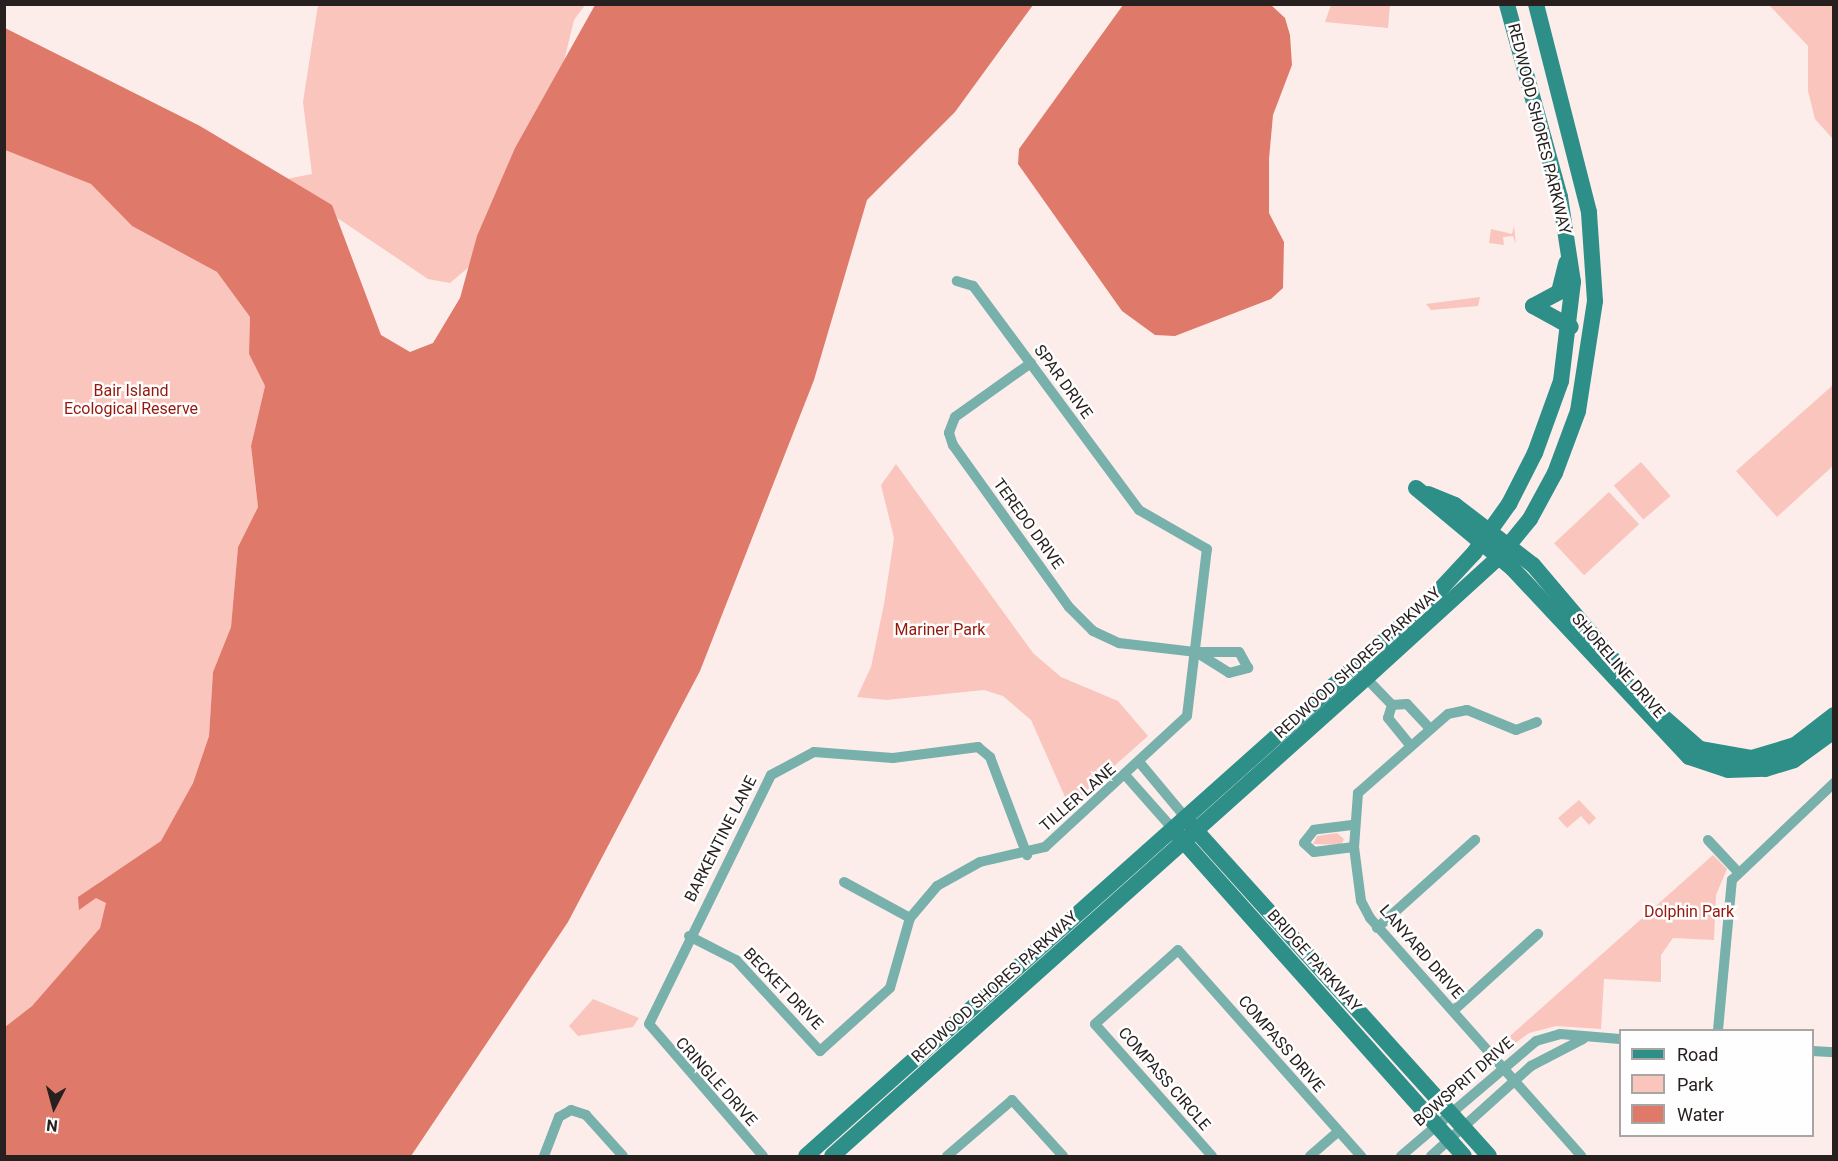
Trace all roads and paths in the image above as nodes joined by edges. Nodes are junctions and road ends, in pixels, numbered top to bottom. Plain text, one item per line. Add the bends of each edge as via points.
1 (1507, 4) edge
2 (1536, 4) edge
3 (1569, 250) junction
4 (957, 281) dead end
5 (1571, 327) junction
6 (1031, 363) junction
7 (1420, 490) dead end
8 (1139, 510) joint
9 (1487, 536) junction
10 (1504, 551) junction
11 (1196, 652) junction
12 (1366, 678) junction
13 (1392, 705) junction
14 (1833, 715) edge
15 (1537, 722) dead end
16 (1430, 729) junction
17 (1833, 730) edge
18 (1410, 745) junction
19 (1140, 763) junction
20 (1126, 776) junction
21 (1833, 783) edge
22 (1178, 823) junction
23 (1352, 825) junction
24 (1190, 837) junction
25 (1475, 840) dead end
26 (1708, 840) dead end
27 (1354, 847) junction
28 (1027, 855) junction
29 (1737, 871) junction
30 (844, 882) dead end
31 (910, 918) junction
32 (1377, 928) junction
33 (1538, 934) dead end
34 (689, 936) junction
35 (1178, 950) joint
36 (1453, 1011) junction
37 (649, 1027) joint
38 (1718, 1029) edge
39 (1586, 1038) junction
40 (1619, 1039) edge
41 (820, 1051) joint
42 (1814, 1051) edge
43 (1833, 1052) edge
44 (1502, 1067) junction
45 (1514, 1081) junction
46 (1450, 1113) junction
47 (1437, 1124) junction
48 (1463, 1127) junction
49 (1338, 1132) junction
50 (1449, 1139) junction
51 (544, 1156) edge
52 (623, 1156) edge
53 (763, 1156) edge
54 (806, 1156) edge
55 (832, 1156) edge
56 (947, 1156) edge
57 (1063, 1156) edge
58 (1212, 1156) edge
59 (1310, 1156) edge
60 (1361, 1156) edge
61 (1401, 1156) edge
62 (1431, 1156) edge
63 (1464, 1156) edge
64 (1489, 1156) edge
65 (1581, 1156) edge

1 - 3 main road, REDWOOD SHORES PARKWAY
2 - 10 main road, REDWOOD SHORES PARKWAY via 1589,212 1594,309 1586,374 1565,451 1542,500
3 - 5 main road, REDWOOD SHORES PARKWAY
3 - 5 main road via 1559,291 1533,306
4 - 6 street, SPAR DRIVE via 973,286
5 - 9 main road, REDWOOD SHORES PARKWAY via 1543,434 1517,491
6 - 8 street, SPAR DRIVE
6 - 11 street, TEREDO DRIVE via 955,417 949,433 952,445 1085,625 1119,643
7 - 9 main road, SHORELINE DRIVE
8 - 11 street, TILLER LANE via 1207,549
9 - 10 main road, SHORELINE DRIVE
9 - 22 main road, REDWOOD SHORES PARKWAY via 1404,623
10 - 12 main road, REDWOOD SHORES PARKWAY
10 - 14 main road, SHORELINE DRIVE via 1661,716 1700,748 1738,758 1776,754
10 - 17 main road, SHORELINE DRIVE via 1671,743 1696,760 1728,770 1765,769 1794,760
11 - 19 street, TILLER LANE via 1184,721
12 - 13 street
12 - 24 main road, REDWOOD SHORES PARKWAY
13 - 16 street via 1407,704
13 - 18 street via 1388,718
15 - 16 street, LANYARD DRIVE via 1516,730 1457,710
16 - 18 street, LANYARD DRIVE
18 - 23 street, LANYARD DRIVE via 1358,793
19 - 20 street, TILLER LANE
19 - 22 street, BRIDGE PARKWAY
20 - 22 street, BRIDGE PARKWAY
20 - 28 street, TILLER LANE via 1052,842
21 - 29 street
22 - 24 main road, BRIDGE PARKWAY
22 - 54 main road, REDWOOD SHORES PARKWAY
23 - 27 street, LANYARD DRIVE
23 - 27 street via 1314,830 1304,844 1314,852
24 - 46 main road, BRIDGE PARKWAY
24 - 47 main road, BRIDGE PARKWAY
24 - 55 main road, REDWOOD SHORES PARKWAY
25 - 32 street
26 - 29 street
27 - 32 street, LANYARD DRIVE via 1362,904
28 - 31 street, TILLER LANE via 989,860 951,875
28 - 34 street, BARKENTINE LANE via 990,757 980,747 964,745 899,758 806,754 782,765 763,786
29 - 38 street via 1727,898
30 - 31 street
31 - 41 street, TILLER LANE via 890,988
32 - 36 street, LANYARD DRIVE
33 - 36 street
34 - 37 street, BARKENTINE LANE
34 - 41 street, BECKET DRIVE via 736,960
35 - 49 street, COMPASS DRIVE
35 - 58 street, COMPASS CIRCLE via 1095,1024
36 - 44 street, LANYARD DRIVE
37 - 53 street, CRINGLE DRIVE
39 - 40 street, BOWSPRIT DRIVE
39 - 44 street, BOWSPRIT DRIVE via 1542,1039
39 - 45 street, BOWSPRIT DRIVE via 1546,1054
42 - 43 street
44 - 45 street, LANYARD DRIVE
44 - 46 street, BOWSPRIT DRIVE
45 - 48 street, BOWSPRIT DRIVE
45 - 65 street, LANYARD DRIVE
46 - 47 street, BOWSPRIT DRIVE
46 - 48 main road, BRIDGE PARKWAY
47 - 50 main road, BRIDGE PARKWAY
47 - 61 street, BOWSPRIT DRIVE
48 - 50 street, BOWSPRIT DRIVE
48 - 64 main road, BRIDGE PARKWAY
49 - 59 street
49 - 60 street, COMPASS DRIVE
50 - 62 street, BOWSPRIT DRIVE
50 - 63 main road, BRIDGE PARKWAY
51 - 52 street via 560,1117 571,1110 585,1115
56 - 57 street via 1012,1100

